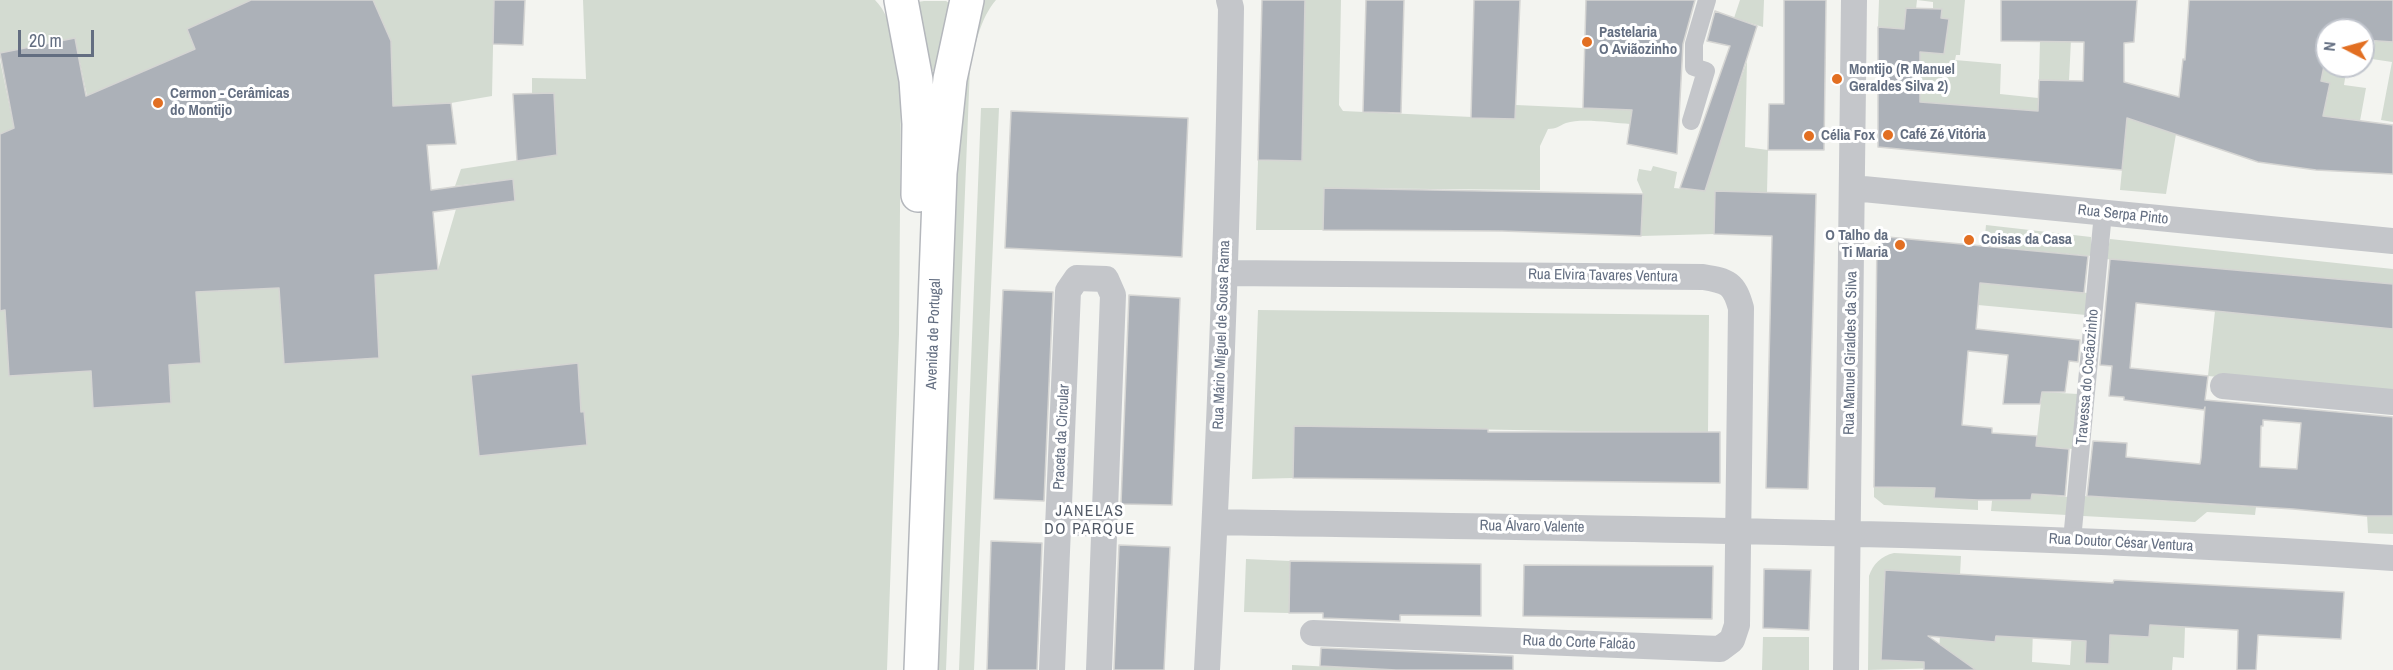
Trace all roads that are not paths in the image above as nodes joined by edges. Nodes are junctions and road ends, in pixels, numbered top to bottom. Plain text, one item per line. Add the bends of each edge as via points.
1 (902, 0) edge
2 (967, 0) edge
3 (1229, 0) edge
4 (1707, 0) edge
5 (1854, 0) edge
6 (1691, 120) dead end
7 (1853, 188) junction
8 (2103, 213) junction
9 (2393, 241) edge
10 (1225, 273) junction
11 (2223, 386) dead end
12 (2393, 402) edge
13 (1058, 522) junction
14 (1215, 522) junction
15 (1105, 524) junction
16 (1739, 530) junction
17 (1848, 533) junction
18 (2072, 540) junction
19 (2393, 558) edge
20 (1313, 633) dead end
21 (900, 670) edge
22 (921, 670) edge
23 (1052, 670) edge
24 (1099, 670) edge
25 (1207, 670) edge
26 (1846, 670) edge

1 - 21 main road, Avenida de Portugal via 913,59 919,156
2 - 22 main road, Avenida de Portugal via 950,79 941,163
3 - 10 street, Rua Mário Miguel de Sousa Rama via 1232,8
4 - 6 street via 1694,44 1694,67 1706,71
5 - 7 street, Rua Manuel Giraldes da Silva
7 - 8 street, Rua Serpa Pinto
7 - 17 street, Rua Manuel Giraldes da Silva
8 - 9 street, Rua Serpa Pinto
8 - 18 street, Travessa do Cocãozinho
10 - 14 street, Rua Mário Miguel de Sousa Rama
10 - 16 street, Rua Elvira Tavares Ventura via 1703,277 1732,285 1741,308
11 - 12 street
13 - 15 street
13 - 15 street, Praceta da Circular via 1068,291 1077,278 1106,279 1113,296
13 - 23 street, Praceta da Circular
14 - 16 street, Rua Álvaro Valente
14 - 25 street, Rua Mário Miguel de Sousa Rama
15 - 24 street
16 - 17 street, Rua Álvaro Valente
16 - 20 street, Rua do Corte Falcão via 1737,625 1732,640 1720,649
17 - 18 street, Rua Doutor César Ventura
17 - 26 street, Rua Manuel Giraldes da Silva
18 - 19 street, Rua Doutor César Ventura

